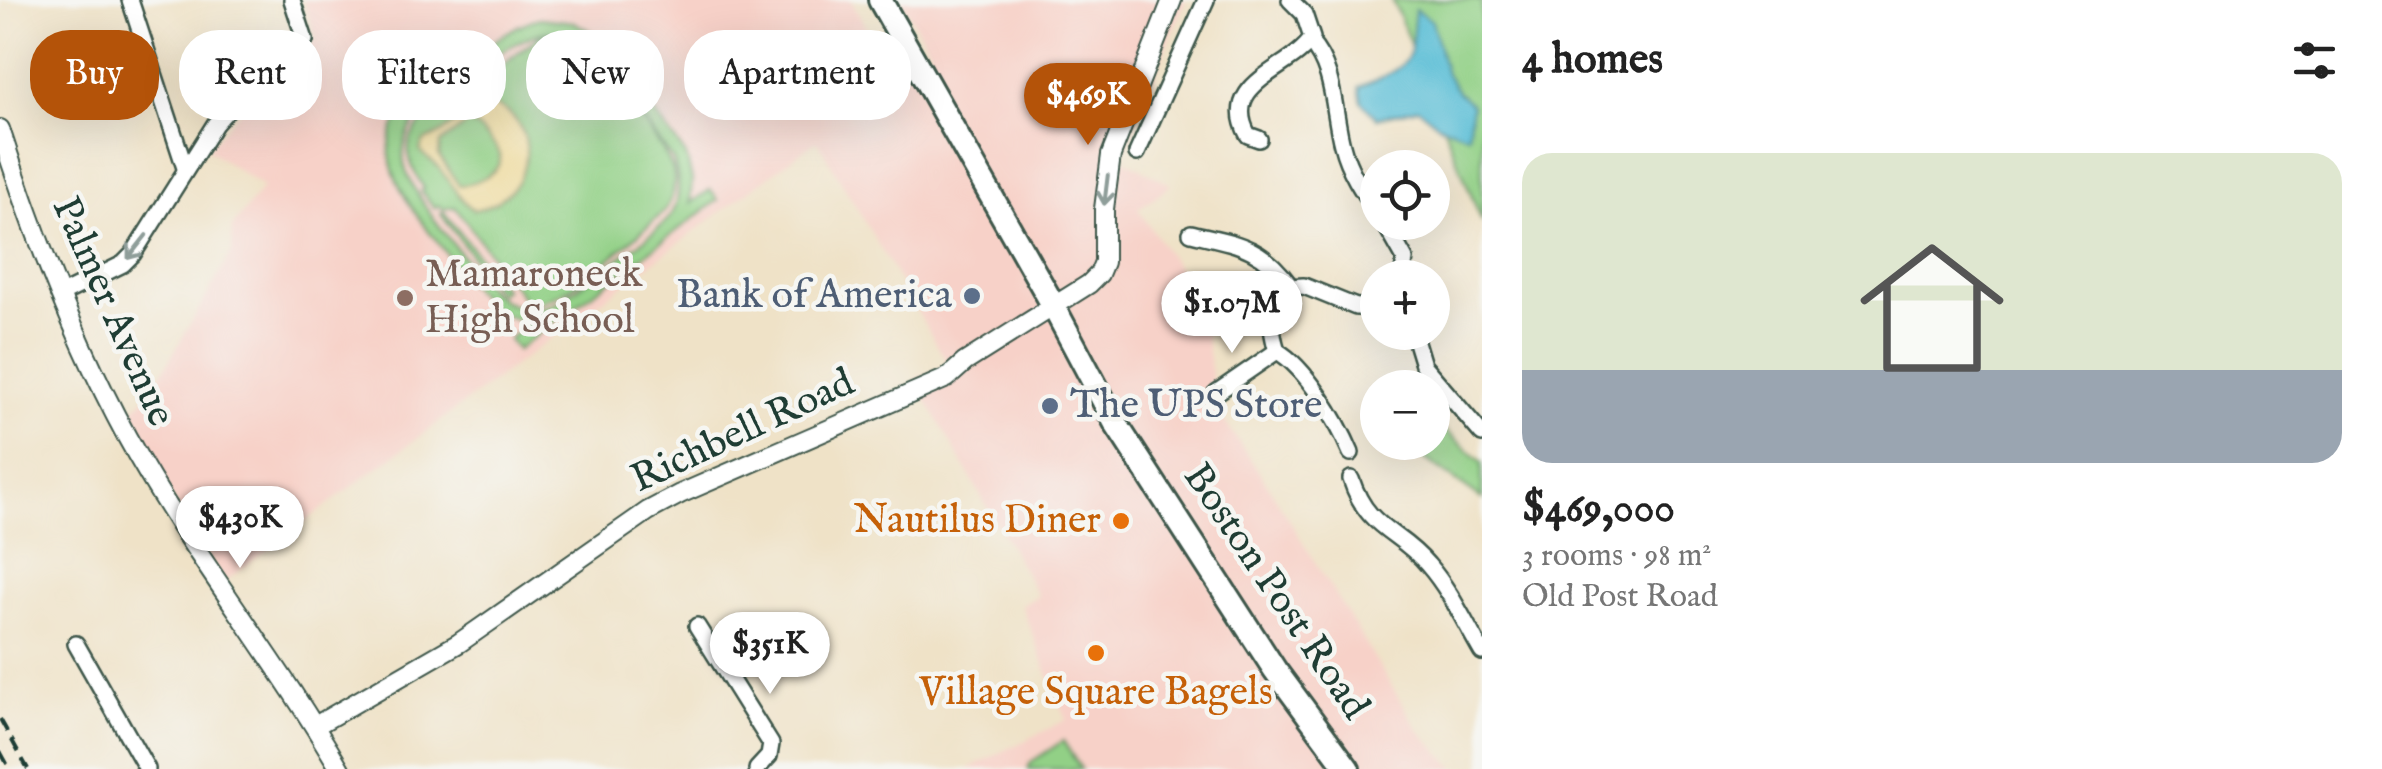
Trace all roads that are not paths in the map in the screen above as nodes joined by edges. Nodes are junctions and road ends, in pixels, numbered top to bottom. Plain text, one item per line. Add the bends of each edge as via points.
1 (130, 0) edge
2 (292, 0) edge
3 (880, 0) edge
4 (1172, 0) edge
5 (1206, 0) edge
6 (1290, 0) edge
7 (1310, 42) junction
8 (0, 129) edge
9 (1259, 139) dead end
10 (1137, 153) dead end
11 (185, 168) junction
12 (1360, 187) edge
13 (1191, 234) dead end
14 (1290, 288) junction
15 (60, 295) junction
16 (1360, 306) edge
17 (1054, 309) junction
18 (1418, 350) edge
19 (1277, 351) junction
20 (1216, 393) dead end
21 (1482, 434) edge
22 (1351, 453) dead end
23 (1351, 479) dead end
24 (698, 626) dead end
25 (76, 644) dead end
26 (1482, 652) edge
27 (315, 726) junction
28 (147, 769) edge
29 (340, 769) edge
30 (757, 769) edge
31 (1348, 769) edge

1 - 11 street
2 - 11 street via 304,40 245,90
3 - 17 main road, Boston Post Road
4 -> 17 street, Richbell Road via 1110,155 1104,262 1089,284
5 - 10 street
6 - 7 street via 1304,14
7 - 9 street via 1246,95 1244,128
7 - 12 street via 1326,68 1343,149
8 - 15 street, Palmer Avenue
11 -> 15 street via 123,264
13 - 14 street via 1259,253
14 - 16 street via 1304,286
14 - 19 street via 1272,310
15 - 27 street, Palmer Avenue via 138,455
17 - 27 street, Richbell Road via 947,378 648,511 459,643
17 - 31 main road, Boston Post Road via 1116,424 1275,670
18 - 21 street via 1423,365
19 - 20 street
19 - 22 street via 1328,410
23 - 26 street via 1368,514 1428,564
24 - 30 street via 772,744
25 - 28 street
27 - 29 street, Palmer Avenue

